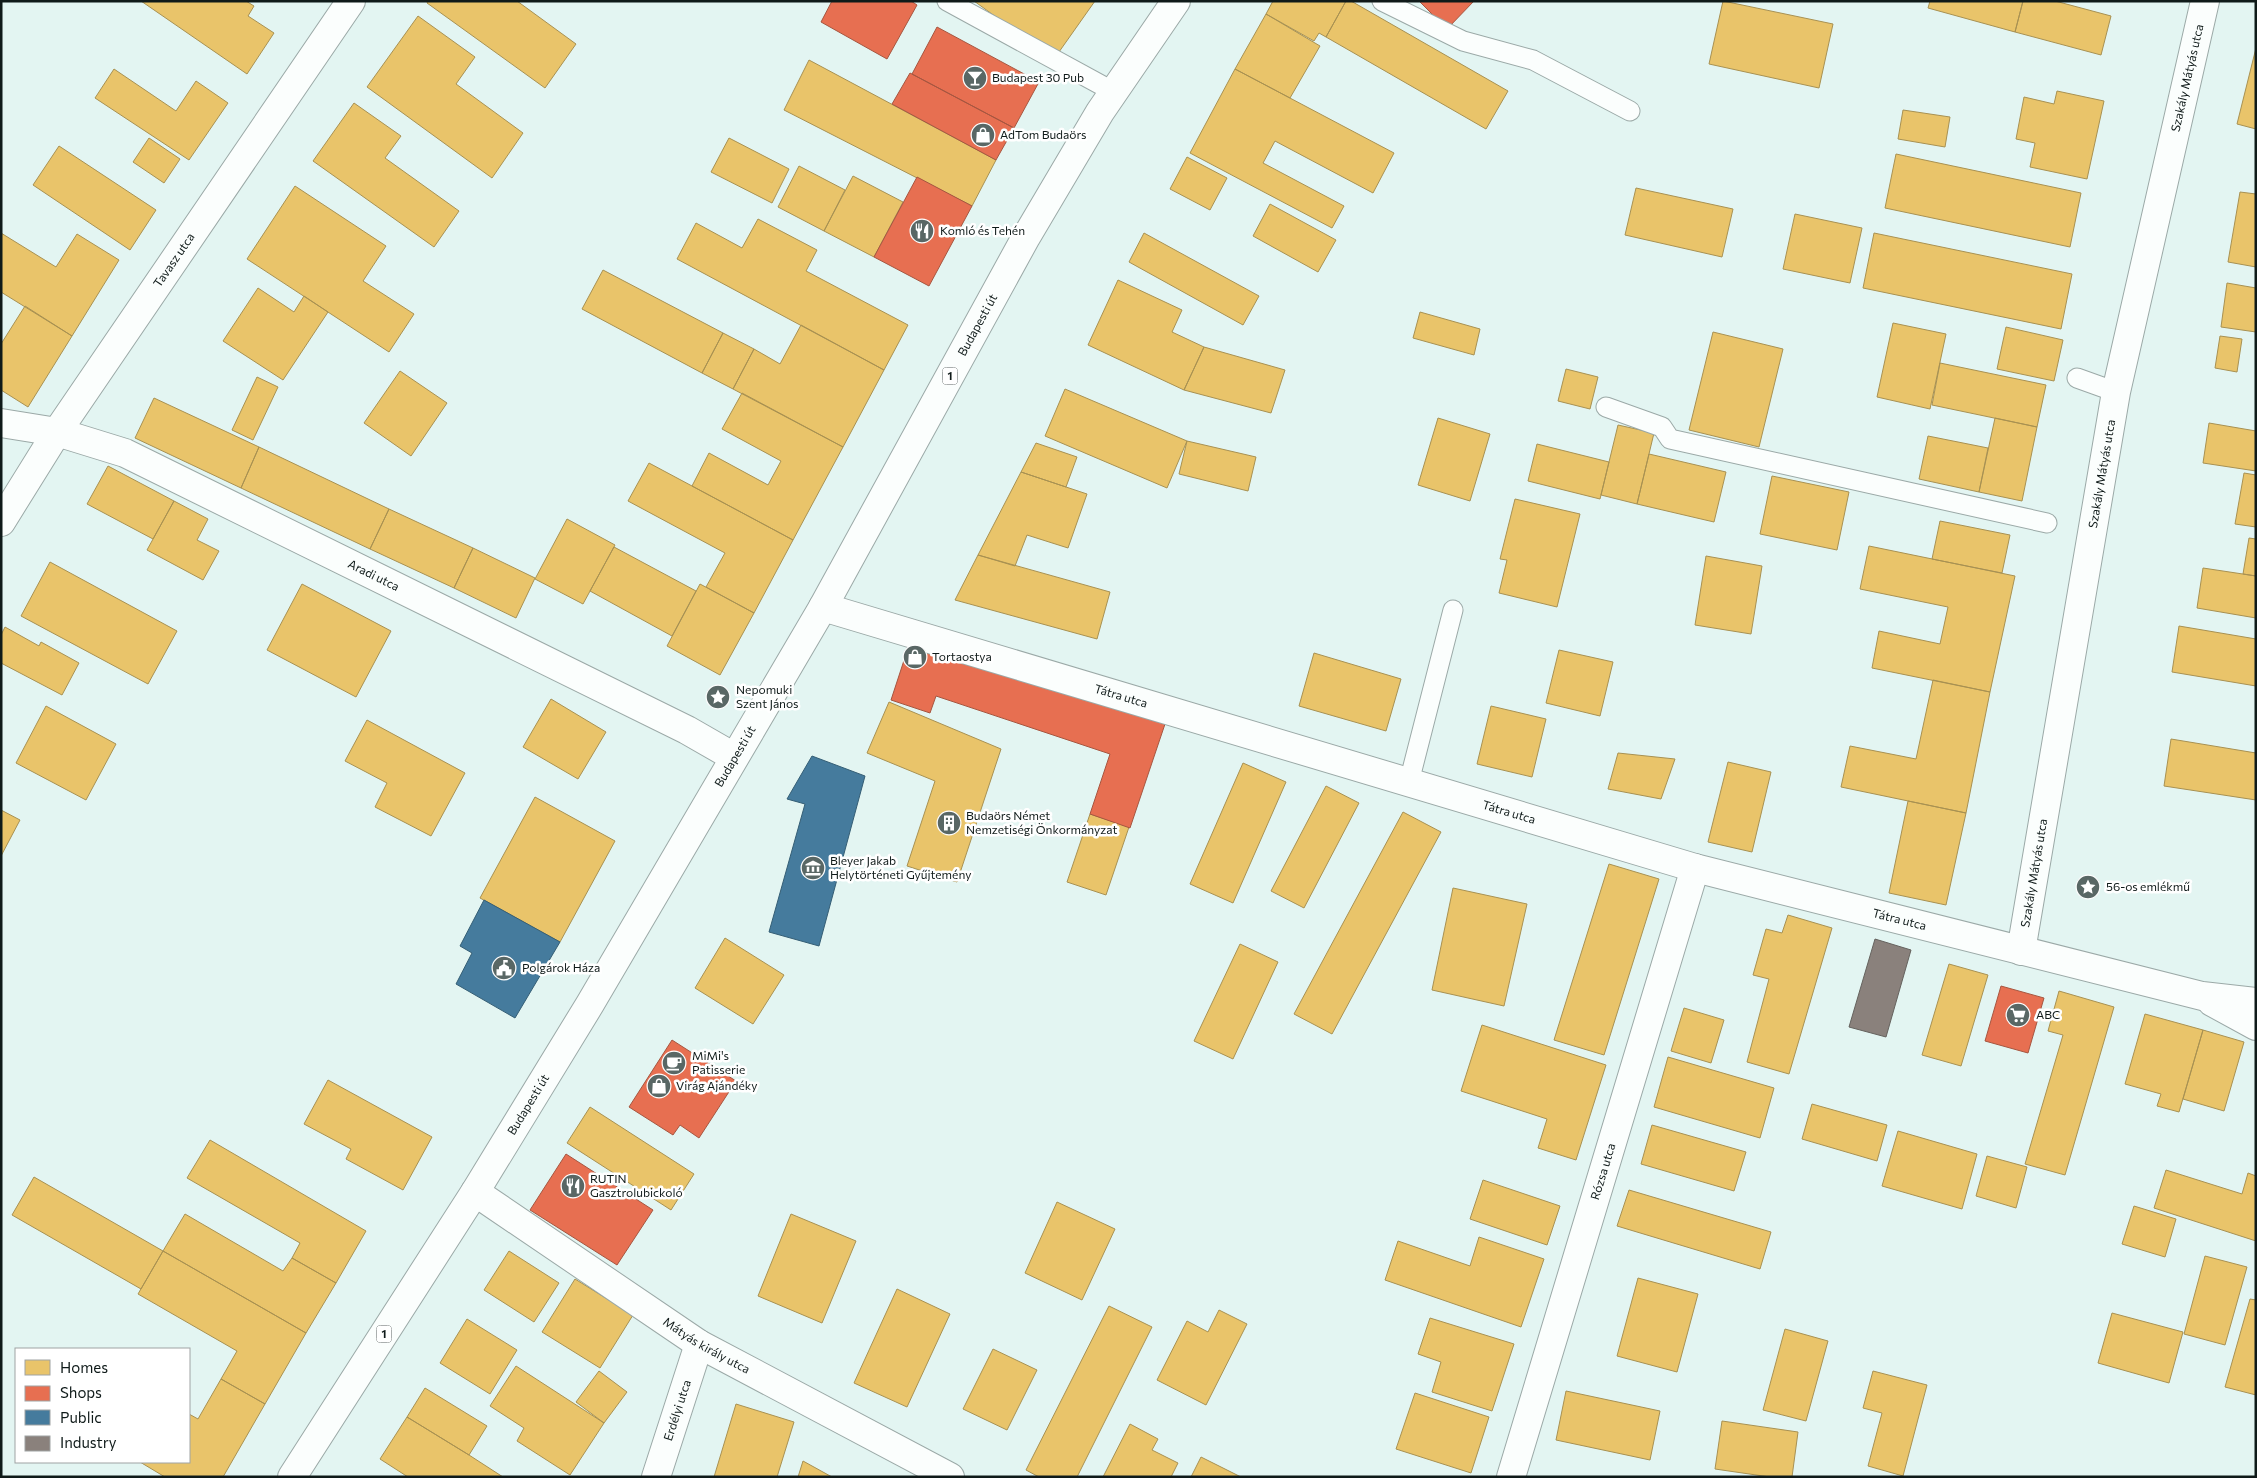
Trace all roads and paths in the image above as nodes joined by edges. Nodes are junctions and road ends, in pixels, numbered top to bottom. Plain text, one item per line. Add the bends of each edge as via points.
1 (351, 1) edge
2 (947, 1) edge
3 (1176, 1) edge
4 (1382, 1) edge
5 (2204, 1) edge
6 (1114, 92) junction
7 (1630, 111) dead end
8 (2077, 378) dead end
9 (2116, 392) junction
10 (1606, 406) dead end
11 (1, 423) edge
12 (57, 432) junction
13 (1, 522) edge
14 (2047, 523) dead end
15 (823, 607) junction
16 (1453, 610) dead end
17 (734, 757) junction
18 (1409, 782) junction
19 (1695, 868) junction
20 (2021, 951) junction
21 (2202, 996) junction
22 (2256, 1002) edge
23 (2256, 1026) edge
24 (475, 1192) junction
25 (699, 1344) junction
26 (292, 1477) edge
27 (656, 1477) edge
28 (950, 1477) edge
29 (1511, 1477) edge

1 - 12 street, Tavasz utca
2 - 6 lane
3 - 6 street, Budapesti út / 1
4 - 7 lane via 1463,41 1533,60
5 - 9 street, Szakály Mátyás utca
6 - 15 street, Budapesti út / 1 via 1026,237
8 - 9 lane
9 - 20 street, Szakály Mátyás utca
10 - 14 lane via 1662,427 1670,439
11 - 12 street, Aradi utca
12 - 13 street, Tavasz utca
12 - 17 street, Aradi utca via 125,453 687,730
15 - 17 street, Budapesti út / 1
15 - 18 street, Tátra utca
16 - 18 lane
17 - 24 street, Budapesti út / 1 via 590,1004
18 - 19 street, Tátra utca
19 - 20 street, Tátra utca
19 - 29 street, Rózsa utca
20 - 21 street, Tátra utca
21 - 22 street, Tátra utca
21 - 23 street, Tátra utca
24 - 25 street, Mátyás király utca
24 - 26 street, Budapesti út / 1
25 - 27 street, Erdélyi utca
25 - 28 street, Mátyás király utca

